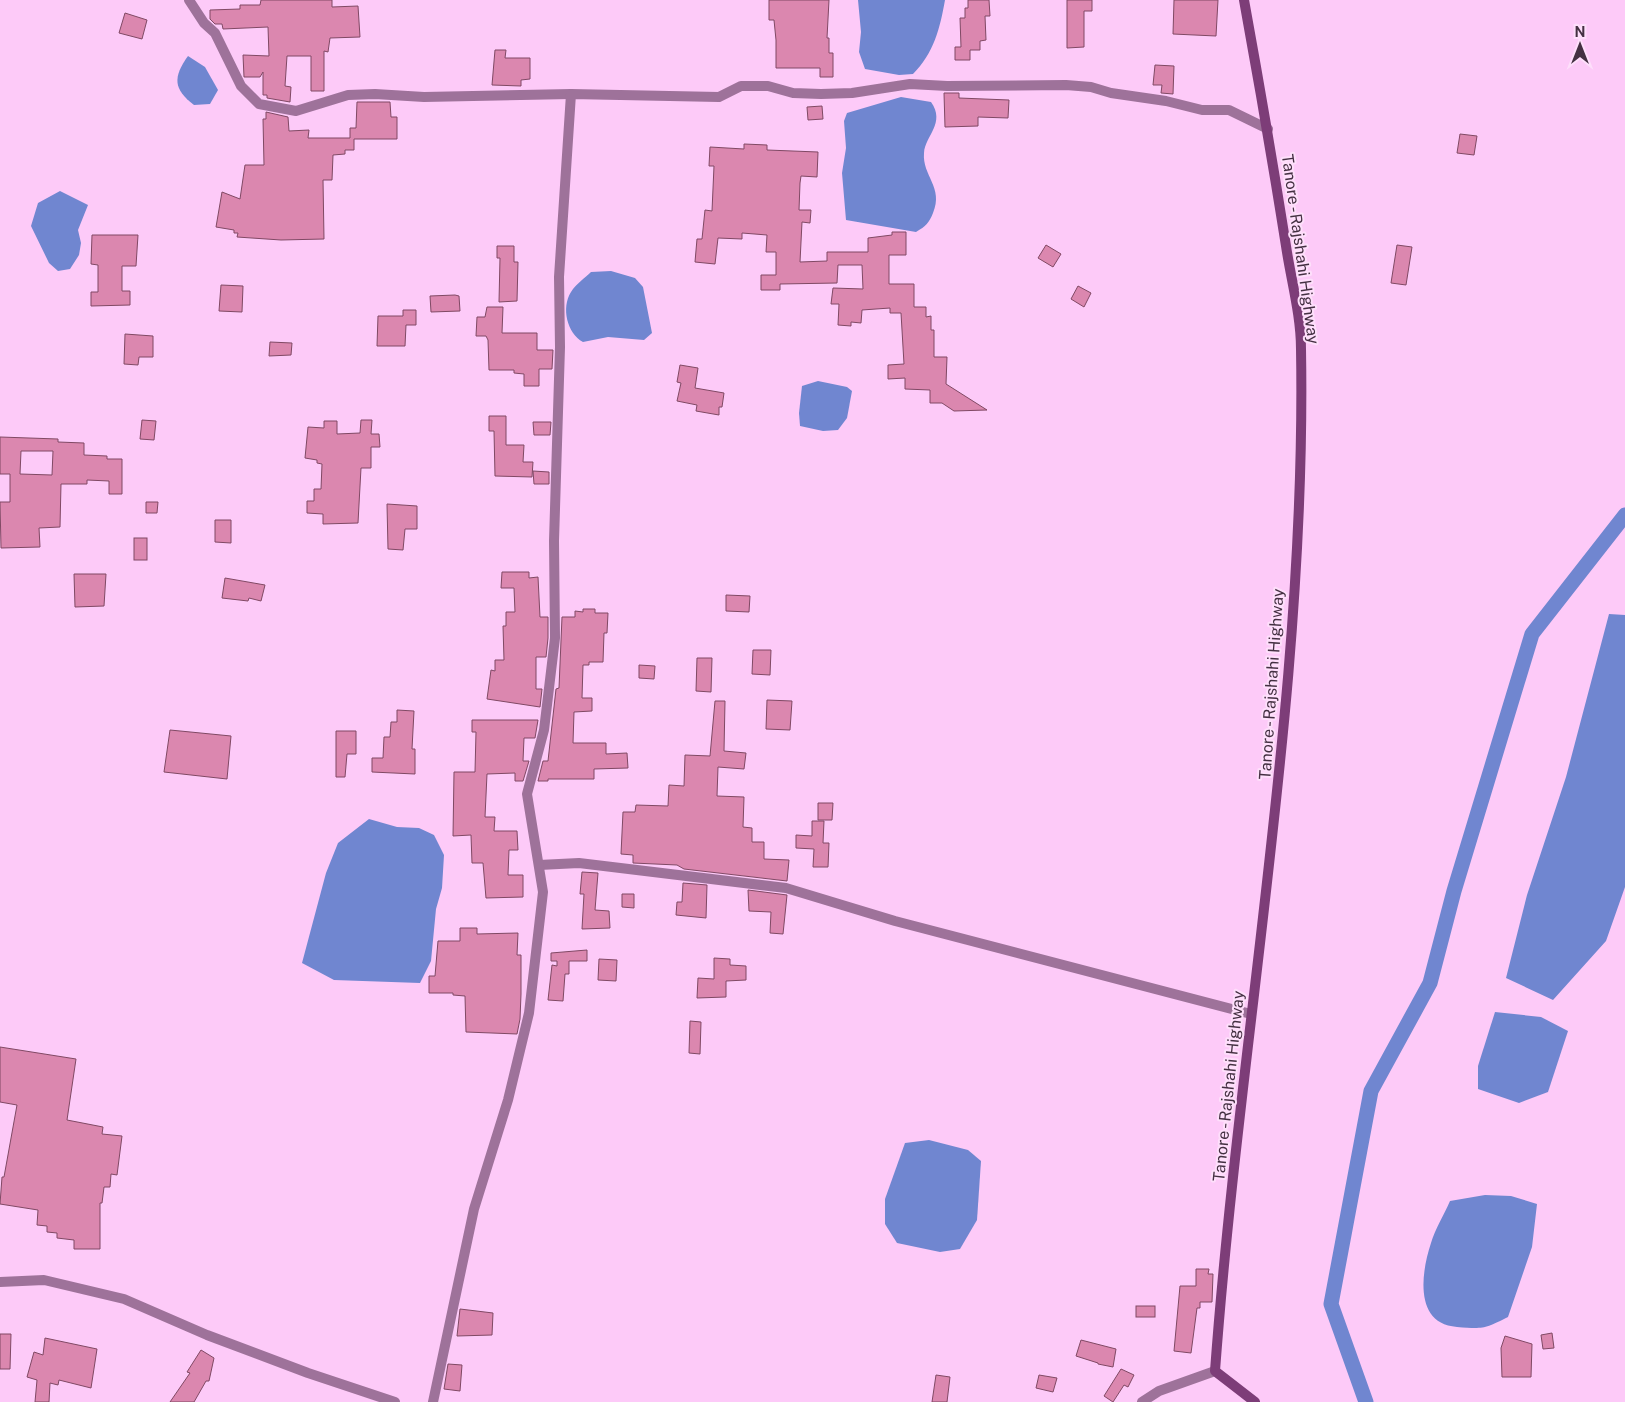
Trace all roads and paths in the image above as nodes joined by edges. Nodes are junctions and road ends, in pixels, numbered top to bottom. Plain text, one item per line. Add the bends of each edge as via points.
1 (189, 0) edge
2 (1244, 0) edge
3 (571, 94) junction
4 (1268, 129) junction
5 (539, 865) junction
6 (1251, 1014) junction
7 (0, 1282) edge
8 (1215, 1371) junction
9 (395, 1402) edge
10 (433, 1402) edge
11 (1142, 1402) edge
12 (1255, 1402) edge

1 - 3 street via 215,33 241,86 258,104 296,111 348,96 375,94 424,97
2 - 4 main road, Tanore - Rajshahi Highway
3 - 4 street via 719,97 741,86 768,86 793,93 820,94 852,93 910,84 1066,85 1092,87 1202,110 1229,110
3 - 5 street via 559,277 554,638 544,730 527,794
4 - 6 main road, Tanore - Rajshahi Highway via 1301,344 1300,485 1284,736
5 - 6 street via 579,863 786,888 895,921
5 - 10 street via 543,892 529,1013 508,1100 474,1209
6 - 8 main road, Tanore - Rajshahi Highway
7 - 9 street via 44,1280 124,1299 252,1352
8 - 11 street via 1159,1391
8 - 12 main road

